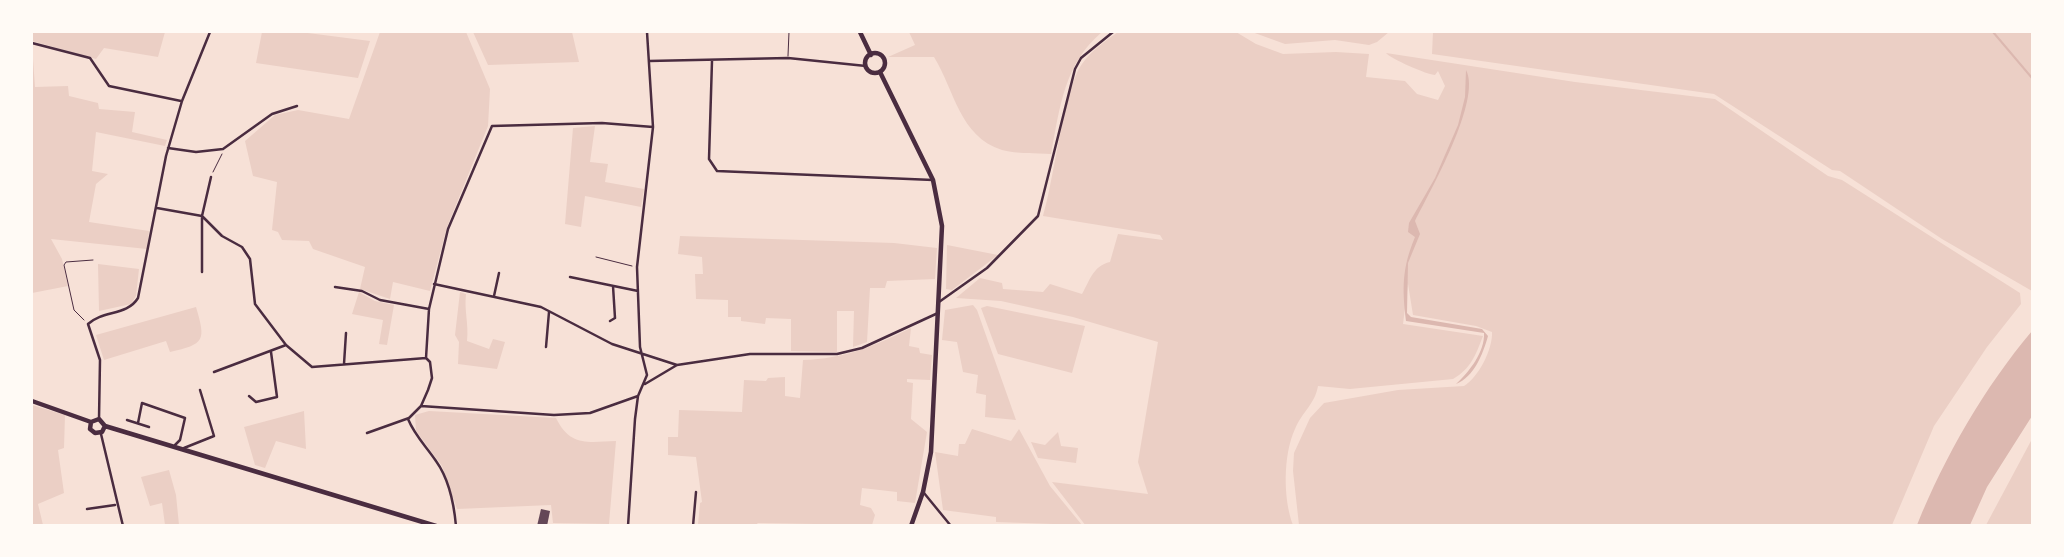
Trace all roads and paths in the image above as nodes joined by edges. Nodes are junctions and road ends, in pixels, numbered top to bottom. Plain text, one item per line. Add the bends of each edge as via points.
1 (210, 32) edge
2 (647, 32) edge
3 (789, 32) edge
4 (860, 32) edge
5 (1113, 32) edge
6 (32, 43) edge
7 (872, 55) junction
8 (788, 58) junction
9 (649, 61) junction
10 (712, 61) junction
11 (866, 66) junction
12 (880, 72) junction
13 (182, 101) junction
14 (297, 106) dead end
15 (653, 127) junction
16 (168, 149) junction
17 (223, 149) junction
18 (211, 177) joint
19 (933, 180) junction
20 (156, 208) junction
21 (202, 216) junction
22 (596, 257) dead end
23 (93, 260) dead end
24 (637, 267) junction
25 (202, 272) dead end
26 (499, 273) dead end
27 (569, 277) dead end
28 (433, 284) junction
29 (613, 286) junction
30 (334, 287) dead end
31 (638, 291) junction
32 (494, 296) junction
33 (939, 302) junction
34 (429, 309) junction
35 (549, 312) junction
36 (938, 313) junction
37 (610, 321) dead end
38 (88, 324) junction
39 (346, 333) dead end
40 (286, 345) junction
41 (545, 347) dead end
42 (271, 352) junction
43 (643, 356) junction
44 (426, 358) junction
45 (344, 364) junction
46 (677, 365) junction
47 (214, 372) dead end
48 (645, 384) junction
49 (200, 390) dead end
50 (249, 396) dead end
51 (638, 396) junction
52 (32, 401) edge
53 (421, 406) junction
54 (409, 418) junction
55 (99, 419) junction
56 (127, 420) dead end
57 (91, 422) junction
58 (138, 423) junction
59 (105, 426) junction
60 (149, 427) dead end
61 (100, 433) junction
62 (367, 433) dead end
63 (174, 445) junction
64 (184, 448) junction
65 (696, 492) dead end
66 (923, 492) junction
67 (117, 505) junction
68 (87, 509) dead end
69 (123, 526) edge
70 (436, 526) edge
71 (456, 526) edge
72 (628, 526) edge
73 (693, 526) edge
74 (911, 526) edge
75 (951, 526) edge

1 - 13 street
2 - 9 street
3 - 8 lane
4 - 7 main road
5 - 33 street via 1081,58 1076,69 1038,216 987,268
6 - 13 street via 90,58 110,86
7 - 11 main road
7 - 12 main road via 881,55 885,61
8 - 10 street
8 - 11 street
9 - 10 street
9 - 15 street
10 - 19 street via 709,159 717,171
11 - 12 main road
12 - 19 main road
13 - 16 street
14 - 17 street via 272,114
15 - 24 street
15 - 28 street via 602,123 492,126 448,229
16 - 17 street
16 - 20 street
17 - 18 path
18 - 21 street
19 - 33 main road via 942,226
20 - 21 street
20 - 38 street via 138,299 130,308 99,316
21 - 25 street
21 - 40 street via 247,253 255,304
22 - 24 path
23 - 38 path via 64,265 74,310
24 - 31 street
26 - 32 street
27 - 29 street
28 - 32 street
28 - 34 street
29 - 31 street
29 - 37 street via 615,318
30 - 34 street
31 - 43 street
32 - 35 street
33 - 36 main road
34 - 44 street
35 - 41 street
35 - 43 street
36 - 46 street via 862,348 837,354 750,354
36 - 66 main road via 931,452
38 - 55 street via 100,360
39 - 45 street
40 - 42 street
40 - 45 street via 312,367
42 - 47 street
42 - 50 street via 277,397 256,402
43 - 46 street
43 - 48 street
44 - 45 street
44 - 53 street via 432,378
46 - 48 street
48 - 51 street
49 - 64 street via 214,436
51 - 53 street via 598,412 562,415
51 - 72 street
52 - 57 main road
53 - 54 street
54 - 62 street
54 - 71 street via 444,477
55 - 57 main road
55 - 59 main road
56 - 58 street
57 - 61 main road via 92,431
58 - 60 street
58 - 63 street via 142,403 185,418 180,440
59 - 61 main road
59 - 63 main road
61 - 67 street
63 - 64 main road
64 - 70 main road
65 - 73 street
66 - 74 main road
66 - 75 street
67 - 68 street
67 - 69 street

